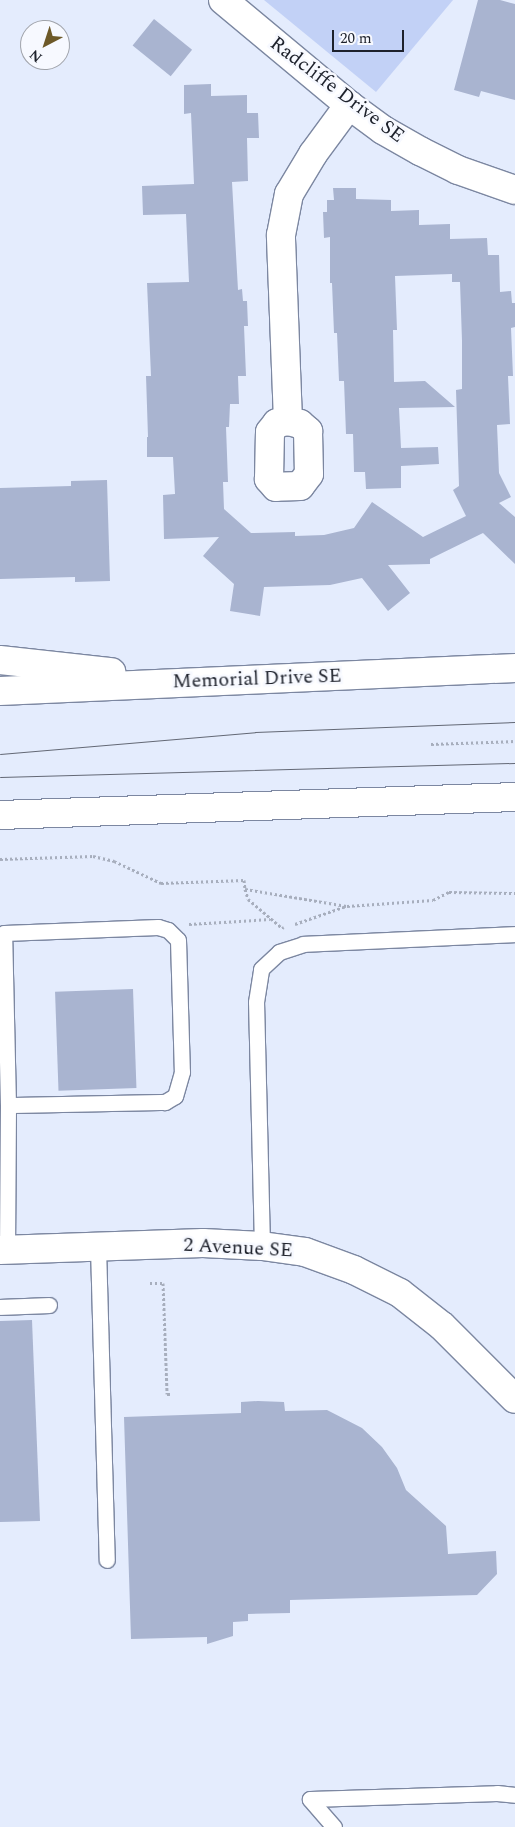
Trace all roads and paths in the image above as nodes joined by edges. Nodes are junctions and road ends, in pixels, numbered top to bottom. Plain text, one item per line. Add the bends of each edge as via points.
1 (223, 0) edge
2 (349, 104) junction
3 (515, 190) edge
4 (288, 422) dead end
5 (0, 660) edge
6 (515, 668) edge
7 (154, 684) junction
8 (0, 691) edge
9 (515, 741) edge
10 (431, 744) dead end
11 (515, 797) edge
12 (0, 815) edge
13 (0, 859) edge
14 (244, 889) junction
15 (515, 893) edge
16 (346, 906) junction
17 (271, 919) junction
18 (210, 922) dead end
19 (2, 933) edge
20 (515, 934) edge
21 (8, 1105) junction
22 (3, 1157) edge
23 (262, 1246) junction
24 (98, 1247) junction
25 (3, 1250) edge
26 (150, 1283) dead end
27 (49, 1305) dead end
28 (0, 1307) edge
29 (170, 1394) dead end
30 (515, 1399) edge
31 (107, 1560) dead end
32 (515, 1795) edge
33 (334, 1827) edge

1 - 2 street, Radcliffe Drive SE
2 - 3 street, Radcliffe Drive SE via 420,151 458,170
2 - 4 street via 312,154 289,194 281,235
5 - 7 street via 127,674
6 - 7 street, Memorial Drive SE
7 - 8 street, Memorial Drive SE
9 - 10 path
11 - 12 street
13 - 14 path via 94,856 114,861 161,883 244,880
14 - 16 path
14 - 17 path via 248,899
15 - 16 path via 449,892 433,900
16 - 17 path via 282,928
17 - 18 path
19 - 21 lane
19 - 21 lane via 158,927 168,930 178,940 182,1072 175,1096 165,1102
20 - 23 lane via 303,944 279,952 261,969 256,1002
21 - 22 lane
22 - 25 lane
23 - 24 street, 2 Avenue SE via 202,1243
23 - 30 street, 2 Avenue SE via 305,1252 354,1270 400,1293 442,1326
24 - 25 street, 2 Avenue SE
24 - 31 lane
26 - 29 path via 163,1283 167,1394
27 - 28 lane
32 - 33 lane via 310,1799

